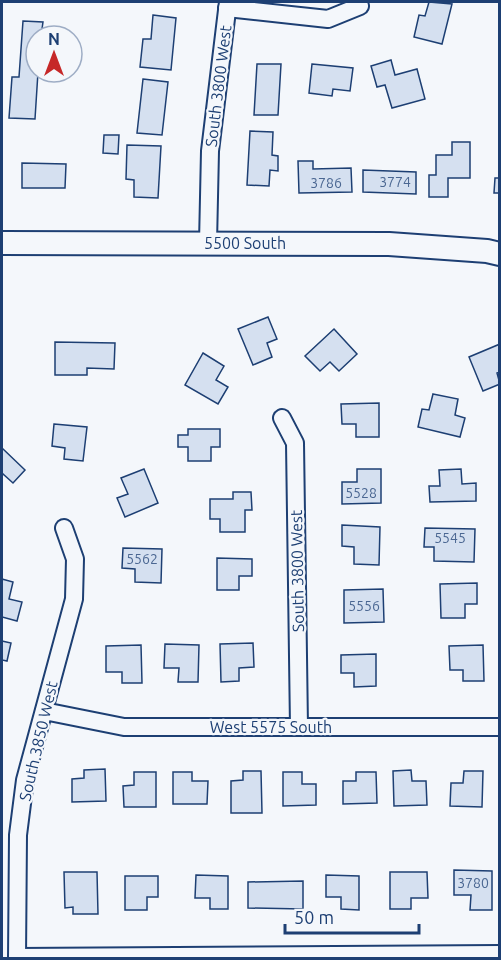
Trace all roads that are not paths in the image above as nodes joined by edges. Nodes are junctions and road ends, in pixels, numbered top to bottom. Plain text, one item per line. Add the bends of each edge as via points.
1 (228, 5) edge
2 (360, 6) dead end
3 (2, 243) edge
4 (208, 243) junction
5 (493, 252) edge
6 (282, 418) dead end
7 (64, 528) dead end
8 (44, 711) junction
9 (299, 727) junction
10 (500, 727) edge
11 (500, 954) edge
12 (17, 958) edge

1 - 2 street via 328,19
1 - 4 street, South 3800 West via 210,151
3 - 4 main road, 5500 South
4 - 5 main road, 5500 South via 389,244
6 - 9 street, South 3800 West via 295,443
7 - 8 street, South 3850 West via 75,559 74,599
8 - 9 street, West 5575 South via 124,727
8 - 12 street, South 3850 West via 25,780 18,835
9 - 10 street, West 5575 South
11 - 12 street

